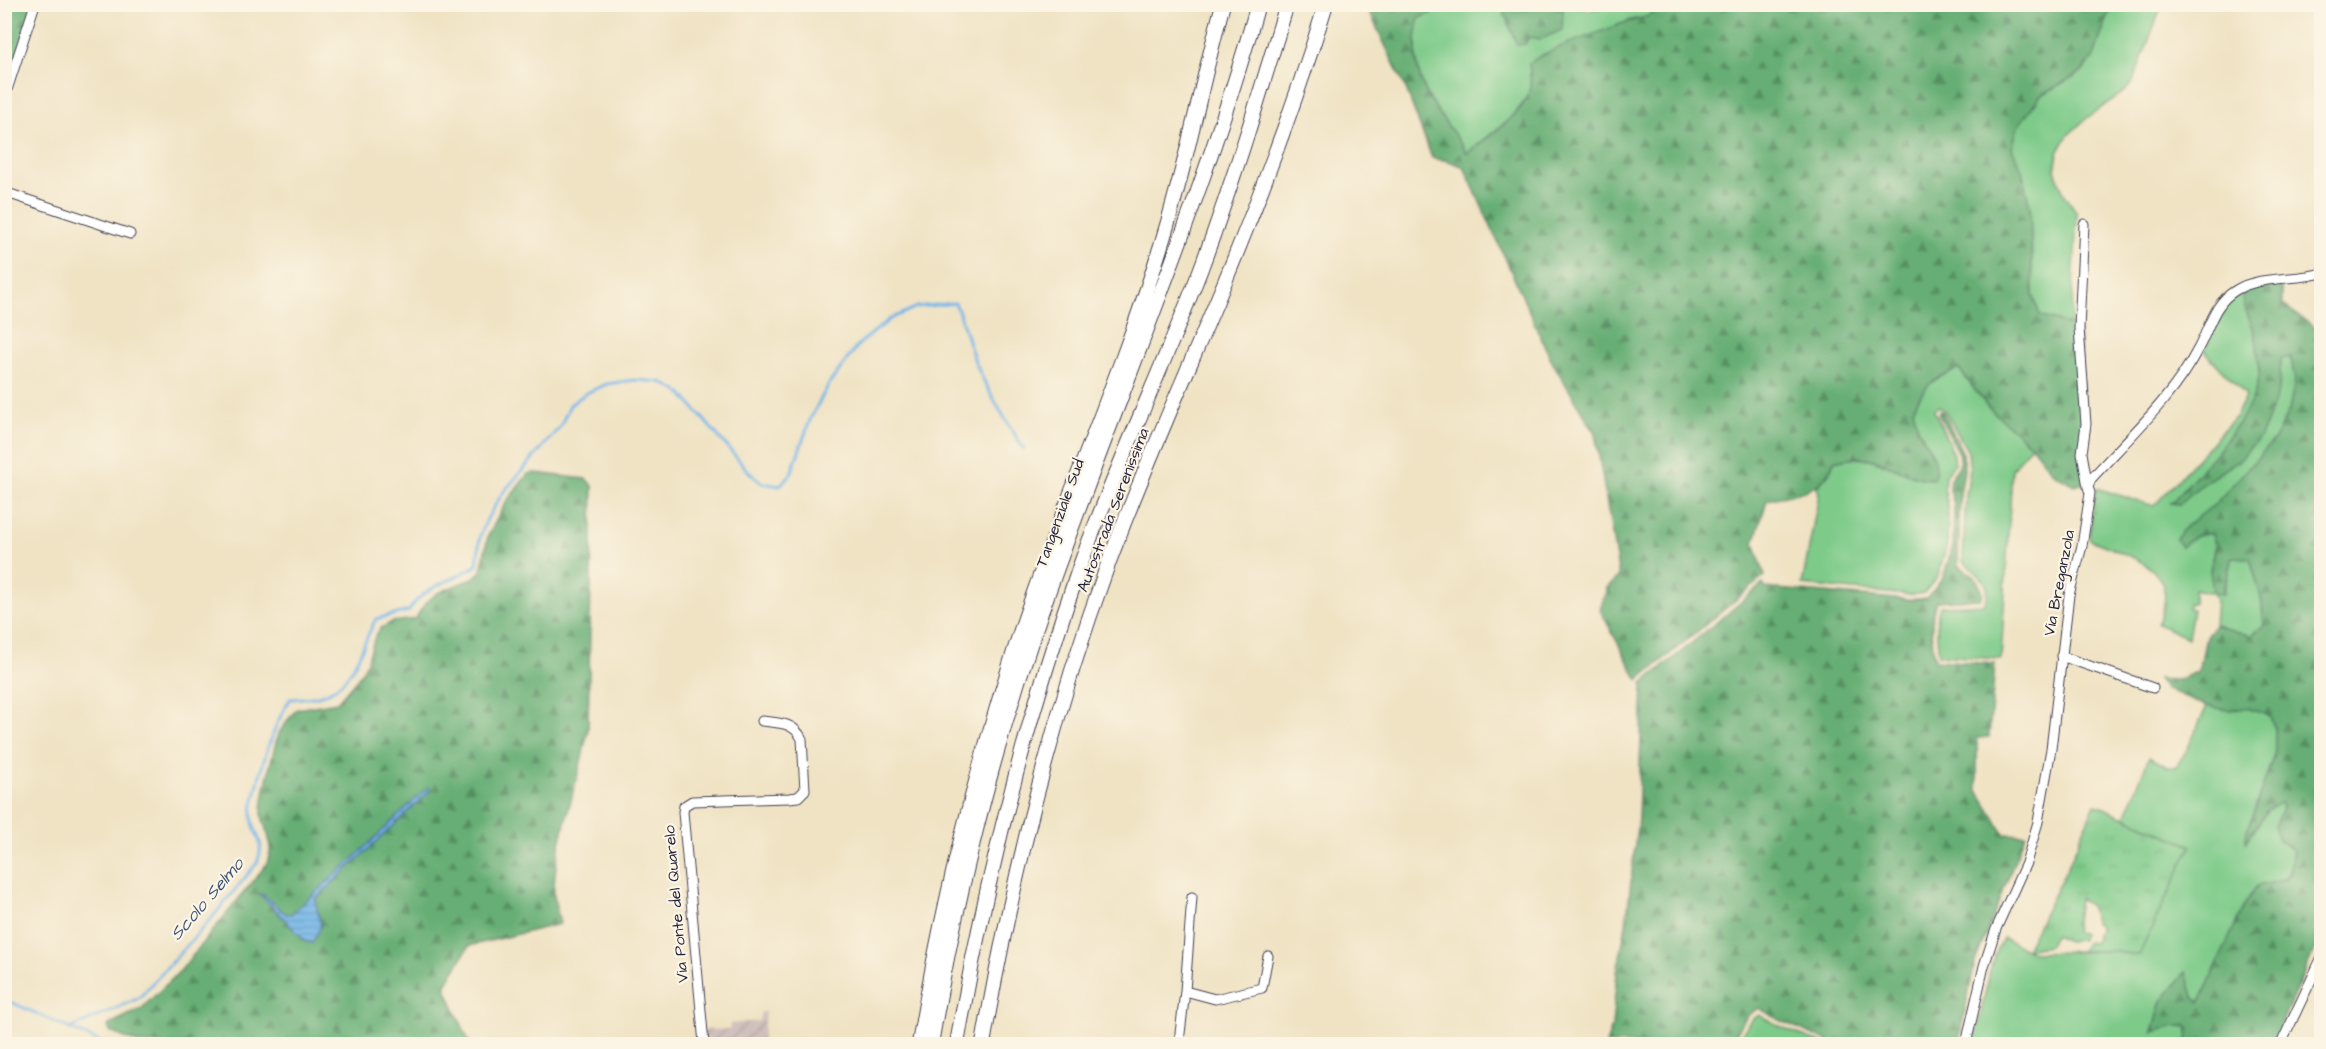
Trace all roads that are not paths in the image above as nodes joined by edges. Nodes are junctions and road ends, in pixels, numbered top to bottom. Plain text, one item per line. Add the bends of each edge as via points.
1 (35, 4) edge
2 (1223, 4) edge
3 (1258, 4) edge
4 (1287, 4) edge
5 (1326, 4) edge
6 (4, 99) edge
7 (4, 192) edge
8 (2084, 224) dead end
9 (130, 234) dead end
10 (2322, 273) edge
11 (2088, 487) junction
12 (2061, 656) junction
13 (2153, 688) dead end
14 (762, 721) dead end
15 (1192, 897) dead end
16 (1268, 956) dead end
17 (2322, 957) edge
18 (1185, 991) junction
19 (704, 1044) edge
20 (919, 1044) edge
21 (931, 1044) edge
22 (957, 1044) edge
23 (983, 1044) edge
24 (1177, 1044) edge
25 (1966, 1044) edge
26 (2281, 1044) edge

1 - 6 street
2 - 20 highway, Tangenziale Sud via 1158,257 1023,626 983,758 948,893
3 - 21 highway, Tangenziale Sud via 1207,169 1031,642 994,762 960,897
4 - 22 highway, Autostrada Serenissima via 1235,173 1199,273 1107,494 1043,678 1016,767 984,899
5 - 23 highway, Autostrada Serenissima via 1269,172 1131,504 1095,602 1061,709 1020,862
7 - 9 street
8 - 11 street, Via Breganzola via 2079,328 2086,424 2082,453
10 - 11 street via 2245,285 2225,298 2190,363 2161,403
11 - 12 street, Via Breganzola via 2082,546 2069,595
12 - 13 street
12 - 25 street, Via Breganzola via 2038,822 2026,863 1996,929
14 - 19 street, Via Ponte del Quarelo via 790,725 799,732 805,790 798,797 789,798 692,801 682,812
15 - 18 street
16 - 18 street via 1262,988 1215,999
17 - 26 street
18 - 24 street

